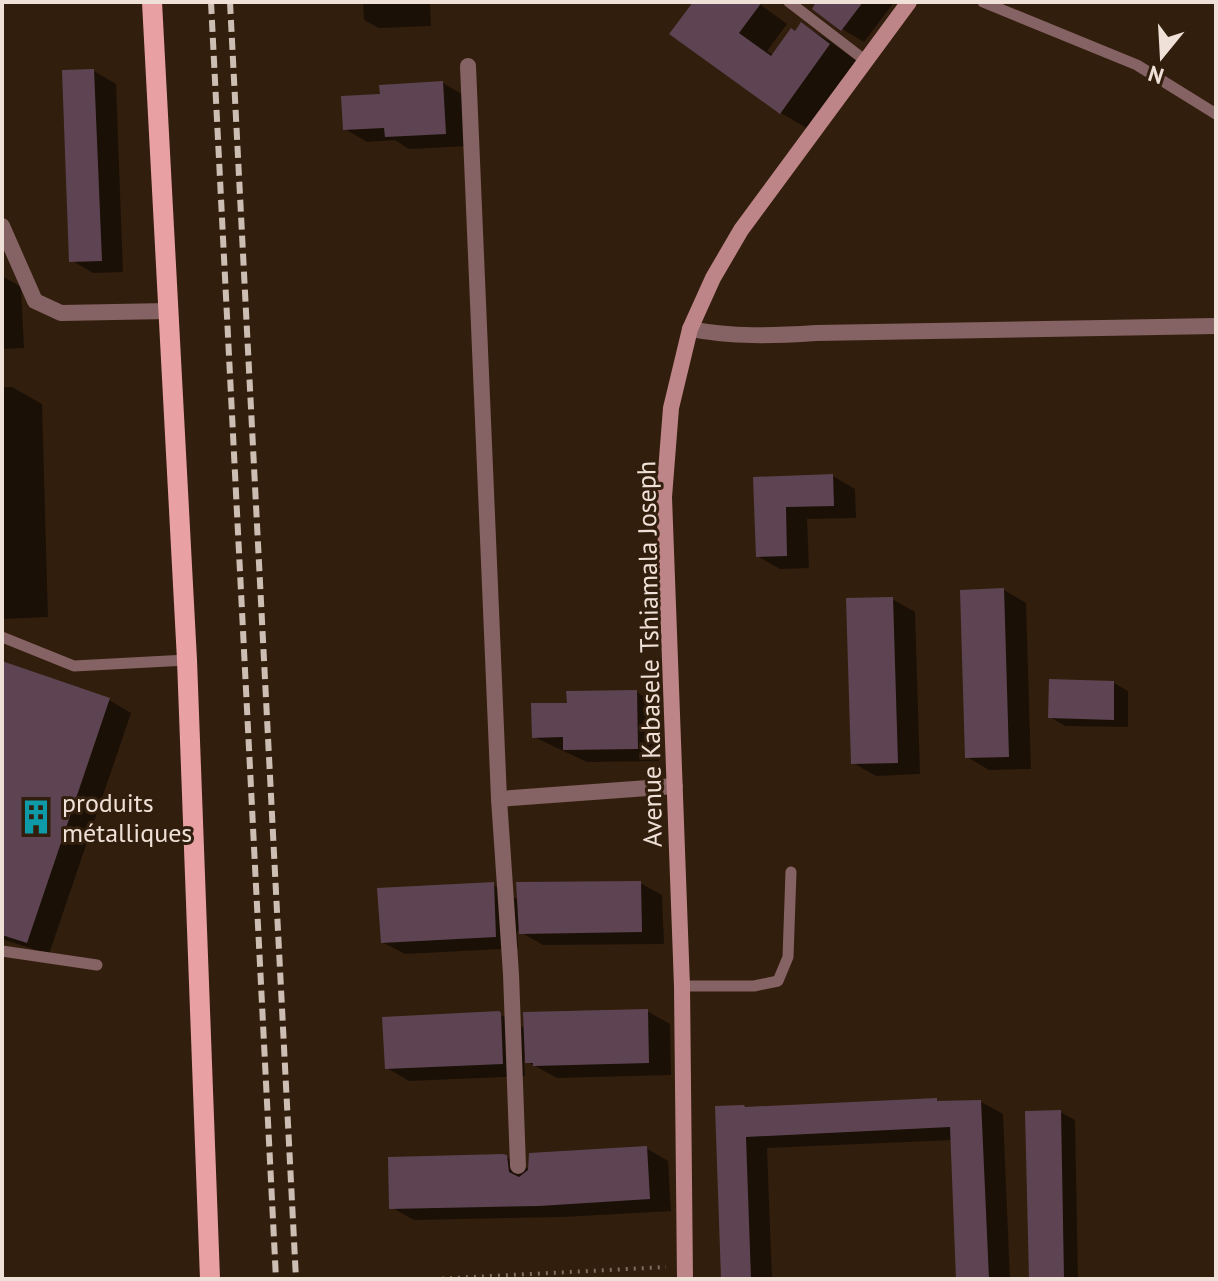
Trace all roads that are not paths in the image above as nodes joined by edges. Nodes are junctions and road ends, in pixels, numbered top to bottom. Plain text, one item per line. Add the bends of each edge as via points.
1 (152, 2) edge
2 (789, 2) edge
3 (909, 2) edge
4 (983, 2) edge
5 (866, 61) junction
6 (468, 66) dead end
7 (1216, 114) edge
8 (2, 226) edge
9 (168, 311) junction
10 (1216, 326) edge
11 (690, 329) junction
12 (2, 637) edge
13 (187, 660) junction
14 (675, 786) junction
15 (499, 799) junction
16 (791, 872) dead end
17 (2, 951) edge
18 (97, 965) dead end
19 (682, 986) junction
20 (518, 1166) dead end
21 (685, 1272) edge
22 (210, 1279) edge

1 - 9 main road
2 - 5 lane
3 - 5 main road, Avenue Kabasele Tshiamala Joseph
4 - 7 lane via 1137,65
5 - 11 main road, Avenue Kabasele Tshiamala Joseph via 741,230
6 - 15 street
8 - 9 street via 35,301 61,313
9 - 13 main road
10 - 11 street via 764,337
11 - 14 main road, Avenue Kabasele Tshiamala Joseph via 671,408 664,497
12 - 13 lane via 74,666
13 - 22 main road
14 - 15 street
14 - 19 main road, Avenue Kabasele Tshiamala Joseph
15 - 20 street
16 - 19 lane via 788,957 778,981
17 - 18 lane
19 - 21 main road, Avenue Kabasele Tshiamala Joseph

